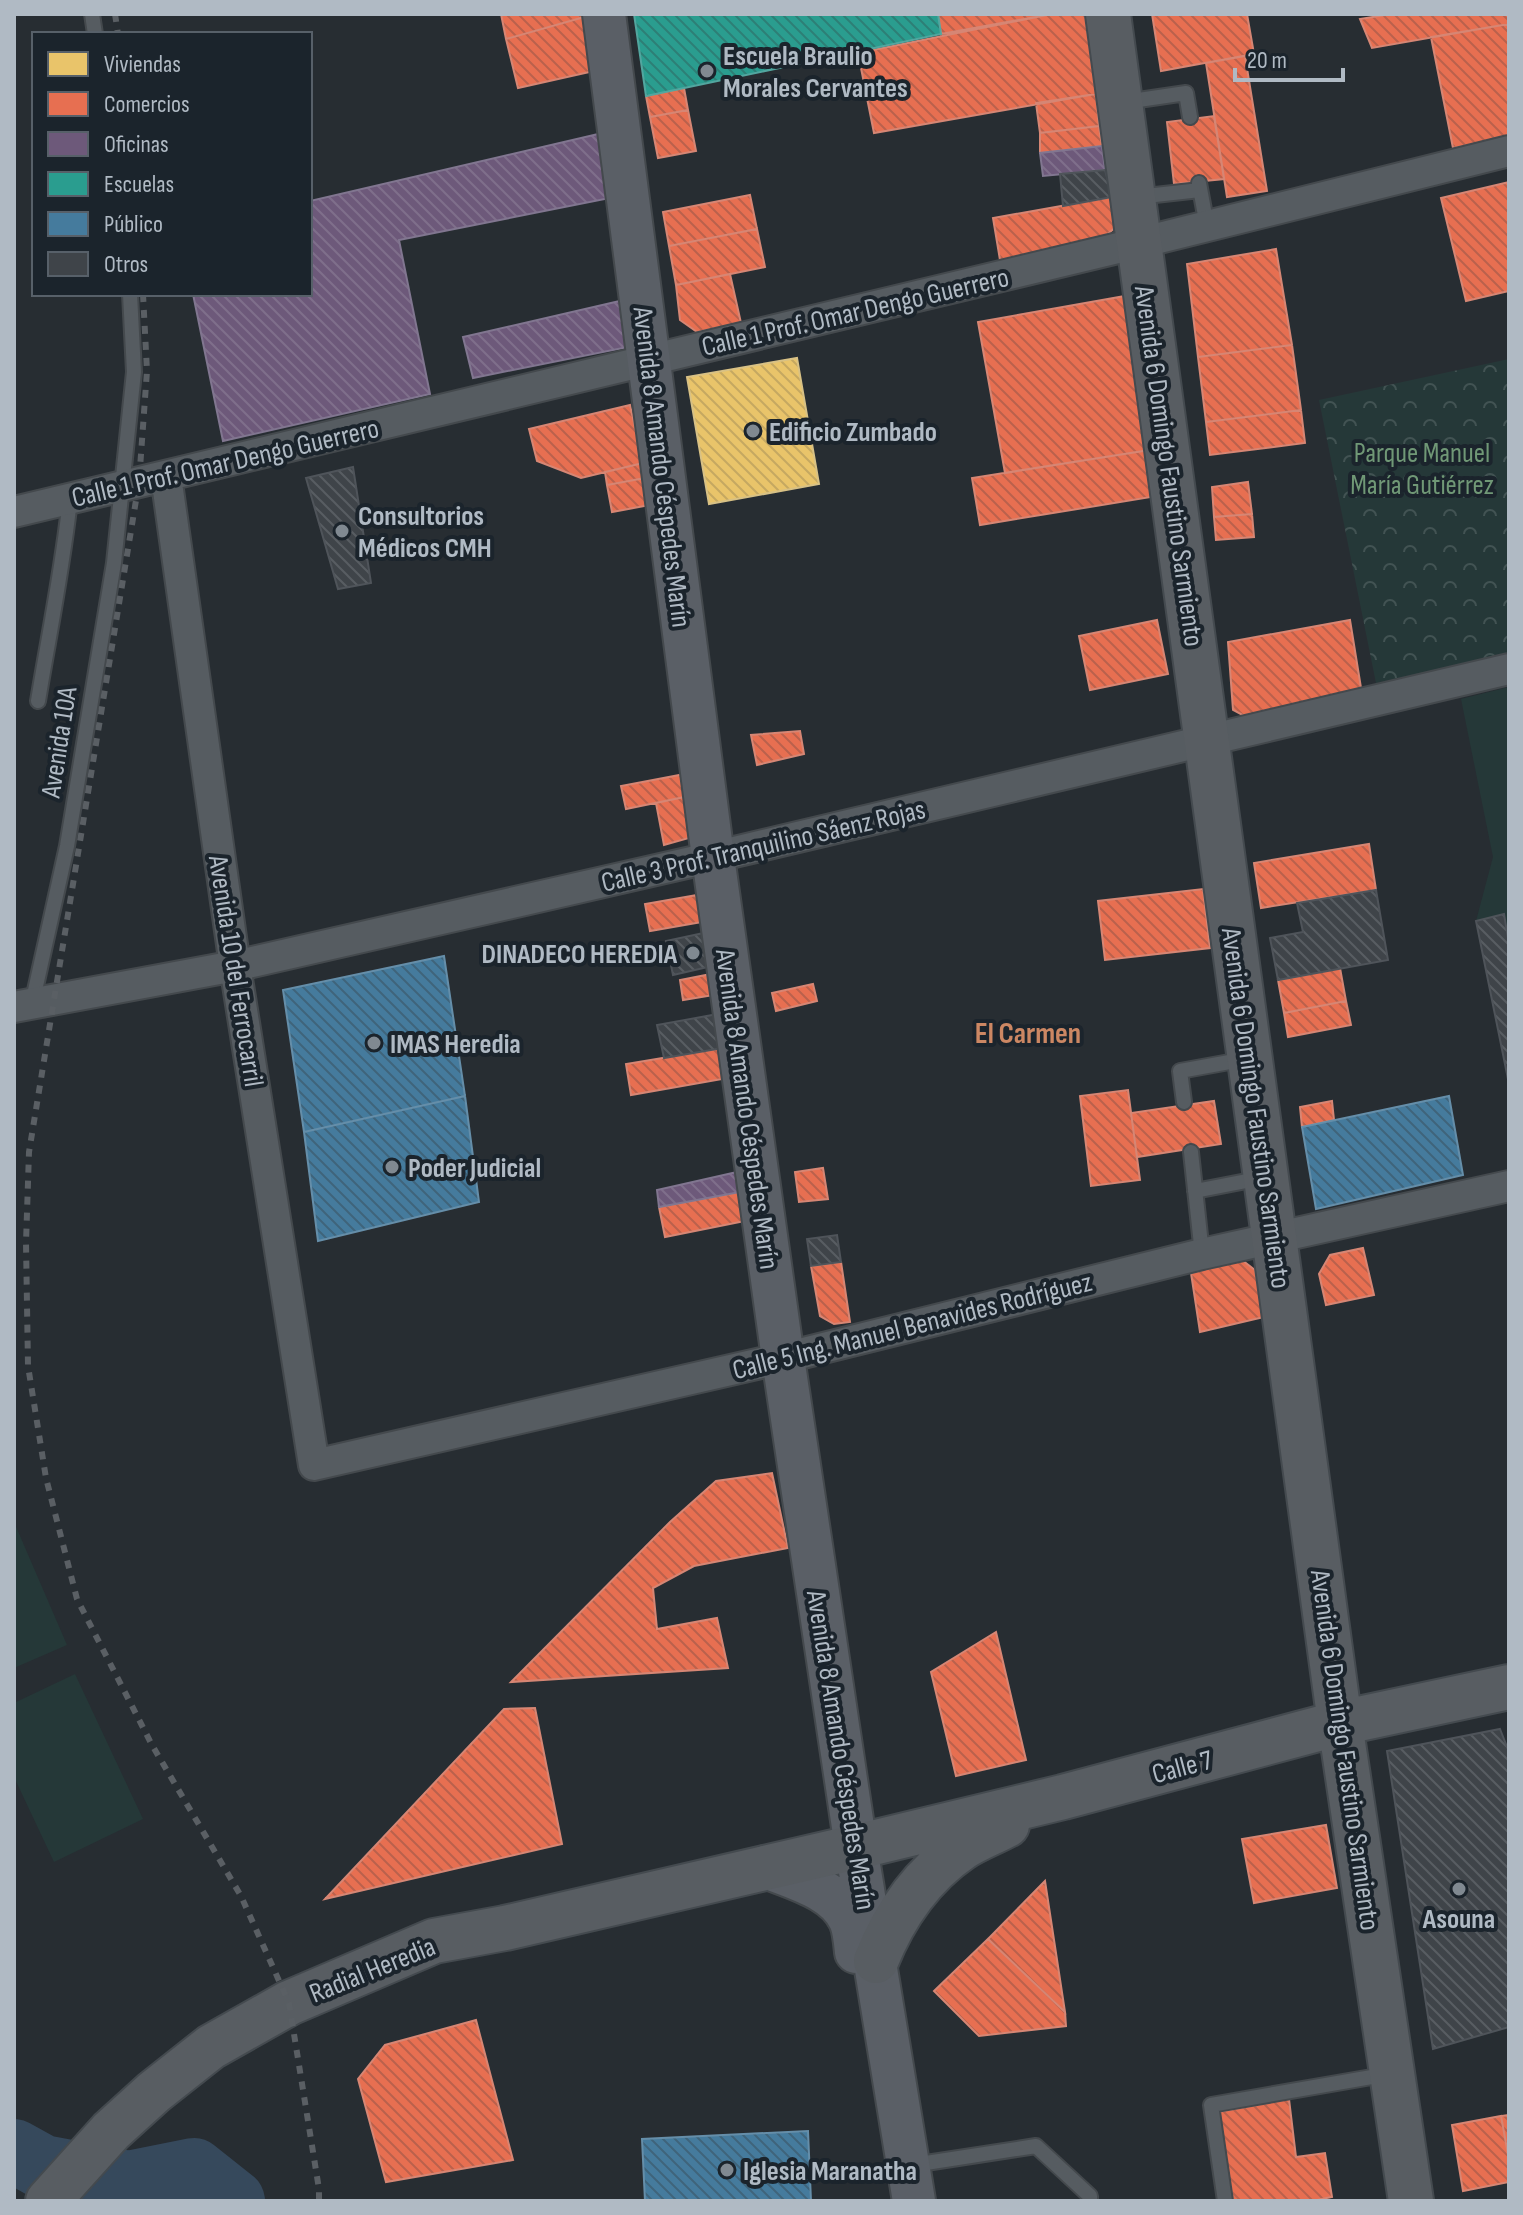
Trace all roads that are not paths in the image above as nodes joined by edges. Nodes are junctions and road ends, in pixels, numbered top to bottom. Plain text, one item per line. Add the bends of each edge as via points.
1 (604, 14) edge
2 (1108, 14) edge
3 (1121, 103) junction
4 (1190, 117) dead end
5 (1509, 151) edge
6 (1133, 197) junction
7 (1207, 226) junction
8 (1139, 243) junction
9 (130, 296) edge
10 (648, 361) junction
11 (166, 476) junction
12 (123, 486) junction
13 (70, 499) junction
14 (14, 512) edge
15 (1509, 669) edge
16 (38, 701) dead end
17 (1207, 742) junction
18 (713, 857) junction
19 (235, 966) junction
20 (23, 1006) edge
21 (1250, 1058) junction
22 (1184, 1102) dead end
23 (1191, 1152) dead end
24 (1266, 1177) junction
25 (1509, 1186) edge
26 (1195, 1191) junction
27 (1275, 1239) junction
28 (1202, 1254) junction
29 (783, 1358) junction
30 (314, 1465) joint
31 (1509, 1687) edge
32 (1340, 1723) junction
33 (1063, 1797) junction
34 (856, 1847) junction
35 (766, 1867) junction
36 (876, 1961) junction
37 (1393, 2074) junction
38 (906, 2189) edge
39 (48, 2201) edge
40 (1090, 2201) edge
41 (1225, 2201) edge
42 (1411, 2201) edge

1 - 10 street, Avenida 8 Amando Céspedes Marín
2 - 3 main road, Avenida 6 Domingo Faustino Sarmiento
3 - 4 lane via 1186,93
3 - 6 main road, Avenida 6 Domingo Faustino Sarmiento
5 - 7 street, Calle 1 Prof. Omar Dengo Guerrero
6 - 7 lane via 1200,186
6 - 8 main road, Avenida 6 Domingo Faustino Sarmiento
7 - 8 street, Calle 1 Prof. Omar Dengo Guerrero
8 - 10 street, Calle 1 Prof. Omar Dengo Guerrero
8 - 17 main road, Avenida 6 Domingo Faustino Sarmiento
9 - 12 lane via 134,372
10 - 11 street, Calle 1 Prof. Omar Dengo Guerrero
10 - 18 street, Avenida 8 Amando Céspedes Marín
11 - 12 street, Calle 1 Prof. Omar Dengo Guerrero
11 - 19 street, Avenida 10 del Ferrocarril
12 - 13 street, Calle 1 Prof. Omar Dengo Guerrero
12 - 20 lane, Avenida 10A via 67,846
13 - 14 street, Calle 1 Prof. Omar Dengo Guerrero
13 - 16 lane
15 - 17 street, Calle 3 Prof. Tranquilino Sáenz Rojas
17 - 18 street, Calle 3 Prof. Tranquilino Sáenz Rojas
17 - 21 main road, Avenida 6 Domingo Faustino Sarmiento
18 - 19 street, Calle 3 Prof. Tranquilino Sáenz Rojas
18 - 29 street, Avenida 8 Amando Céspedes Marín
19 - 20 street, Calle 3 Prof. Tranquilino Sáenz Rojas
19 - 30 street, Avenida 10 del Ferrocarril
21 - 22 lane via 1180,1071
21 - 24 main road, Avenida 6 Domingo Faustino Sarmiento
23 - 26 lane
24 - 26 lane
24 - 27 main road, Avenida 6 Domingo Faustino Sarmiento
25 - 27 street, Calle 5 Ing. Manuel Benavides Rodríguez
26 - 28 lane
27 - 28 street, Calle 5 Ing. Manuel Benavides Rodríguez
27 - 32 main road, Avenida 6 Domingo Faustino Sarmiento
28 - 29 street, Calle 5 Ing. Manuel Benavides Rodríguez
29 - 30 street, Calle 5 Ing. Manuel Benavides Rodríguez
29 - 34 street, Avenida 8 Amando Céspedes Marín
31 - 32 main road, Calle 7
32 - 33 main road, Calle 7
32 - 37 main road, Avenida 6 Domingo Faustino Sarmiento
33 - 34 main road, Calle 7
33 - 36 main road via 963,1848 932,1874 897,1916
34 - 35 main road, Radial Heredia
34 - 36 street, Avenida 8 Amando Céspedes Marín
35 - 38 street, Avenida 8 Amando Céspedes Marín via 821,1890 839,1903 851,1922
35 - 39 main road, Radial Heredia via 434,1941 289,2003 211,2047 154,2092
36 - 38 street, Avenida 8 Amando Céspedes Marín
37 - 41 lane via 1211,2105
37 - 42 main road, Avenida 6 Domingo Faustino Sarmiento
38 - 40 lane via 1036,2146

